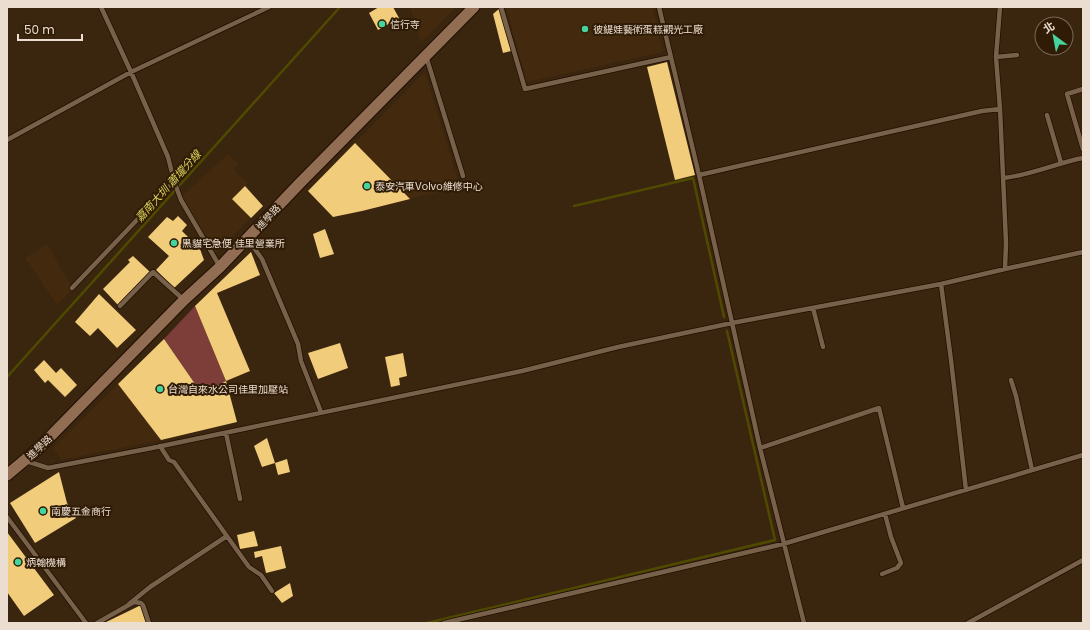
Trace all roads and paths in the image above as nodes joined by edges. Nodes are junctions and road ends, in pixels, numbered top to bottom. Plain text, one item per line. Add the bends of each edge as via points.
1 (101, 7) edge
2 (269, 7) edge
3 (474, 7) edge
4 (501, 7) edge
5 (659, 7) edge
6 (1000, 7) edge
7 (1017, 55) dead end
8 (426, 56) junction
9 (671, 57) junction
10 (996, 57) junction
11 (131, 72) junction
12 (1083, 89) edge
13 (1000, 109) junction
14 (1047, 115) dead end
15 (7, 140) edge
16 (1083, 149) edge
17 (1083, 158) edge
18 (1061, 163) junction
19 (699, 175) junction
20 (463, 176) dead end
21 (1003, 178) junction
22 (174, 181) junction
23 (247, 238) junction
24 (1083, 252) edge
25 (220, 267) junction
26 (1005, 269) junction
27 (941, 284) junction
28 (72, 288) dead end
29 (184, 300) junction
30 (120, 306) dead end
31 (814, 308) junction
32 (732, 323) junction
33 (823, 347) dead end
34 (1011, 380) dead end
35 (321, 412) junction
36 (226, 432) junction
37 (160, 446) junction
38 (760, 448) junction
39 (1083, 455) edge
40 (24, 461) junction
41 (1032, 470) junction
42 (7, 475) edge
43 (966, 490) junction
44 (240, 499) dead end
45 (903, 508) junction
46 (886, 514) junction
47 (7, 517) edge
48 (227, 536) junction
49 (783, 544) junction
50 (1083, 560) edge
51 (882, 574) dead end
52 (272, 591) dead end
53 (129, 604) junction
54 (86, 623) edge
55 (97, 623) edge
56 (149, 623) edge
57 (444, 623) edge
58 (804, 623) edge
59 (968, 623) edge

1 - 11 lane
2 - 11 lane
3 - 8 main road, 進學路
4 - 9 lane via 525,89
5 - 9 lane
6 - 10 lane
7 - 10 lane
8 - 20 lane
8 - 23 main road, 進學路
9 - 19 lane
10 - 13 lane
11 - 15 lane
11 - 22 lane via 168,157
12 - 16 lane via 1067,94
13 - 19 lane
13 - 21 lane
14 - 18 lane
17 - 18 lane
18 - 21 lane via 1016,177
19 - 32 lane
21 - 26 lane
22 - 25 lane via 181,200
22 - 28 lane
23 - 25 main road, 進學路
23 - 35 lane via 262,259 298,344 301,361
24 - 26 lane
25 - 29 main road, 進學路
26 - 27 lane
27 - 31 lane
27 - 43 lane
29 - 30 lane via 153,272
29 - 40 main road, 進學路
31 - 32 lane
31 - 33 lane
32 - 35 lane via 522,371
32 - 38 lane
34 - 41 lane
35 - 36 lane
36 - 37 lane
36 - 44 lane
37 - 40 lane via 48,468
37 - 48 lane
38 - 45 lane via 879,408
38 - 49 lane
39 - 41 lane
40 - 42 main road, 進學路
41 - 43 lane
43 - 45 lane
45 - 46 lane
46 - 49 lane
46 - 51 lane via 901,563 897,568
47 - 54 lane
48 - 52 lane via 249,567 261,575
48 - 53 lane
49 - 57 lane
49 - 58 lane
50 - 59 lane
53 - 55 lane
53 - 56 lane via 138,602 143,605

